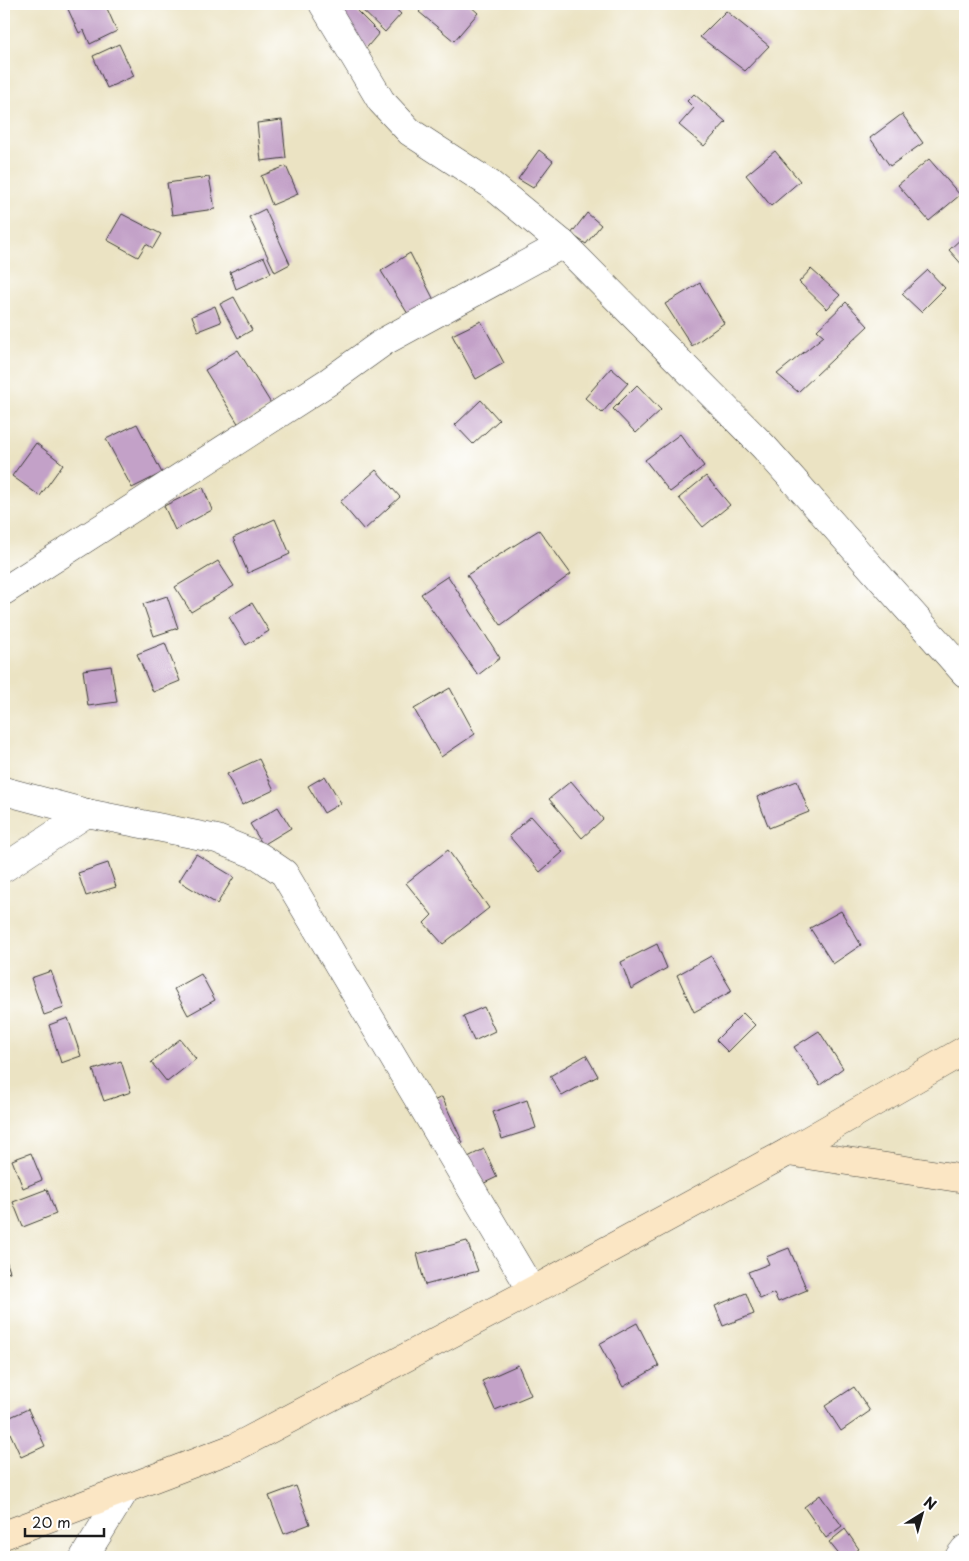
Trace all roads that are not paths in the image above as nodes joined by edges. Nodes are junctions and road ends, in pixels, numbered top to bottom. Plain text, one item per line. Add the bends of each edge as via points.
1 (322, 4) edge
2 (563, 244) junction
3 (4, 591) edge
4 (965, 673) edge
5 (4, 791) edge
6 (87, 813) junction
7 (4, 868) edge
8 (965, 1050) edge
9 (788, 1152) junction
10 (965, 1179) edge
11 (532, 1292) junction
12 (126, 1490) junction
13 (4, 1535) edge
14 (965, 1549) edge
15 (84, 1557) edge
16 (959, 1557) edge

1 - 2 street via 381,101 410,132 490,184
2 - 3 street via 385,341 328,382
2 - 4 street via 764,447
5 - 6 street
6 - 7 street
6 - 11 street via 217,839 260,856 284,873
8 - 9 street
9 - 10 street
9 - 11 street
11 - 12 street via 236,1447
12 - 13 street
12 - 15 street
14 - 16 street

